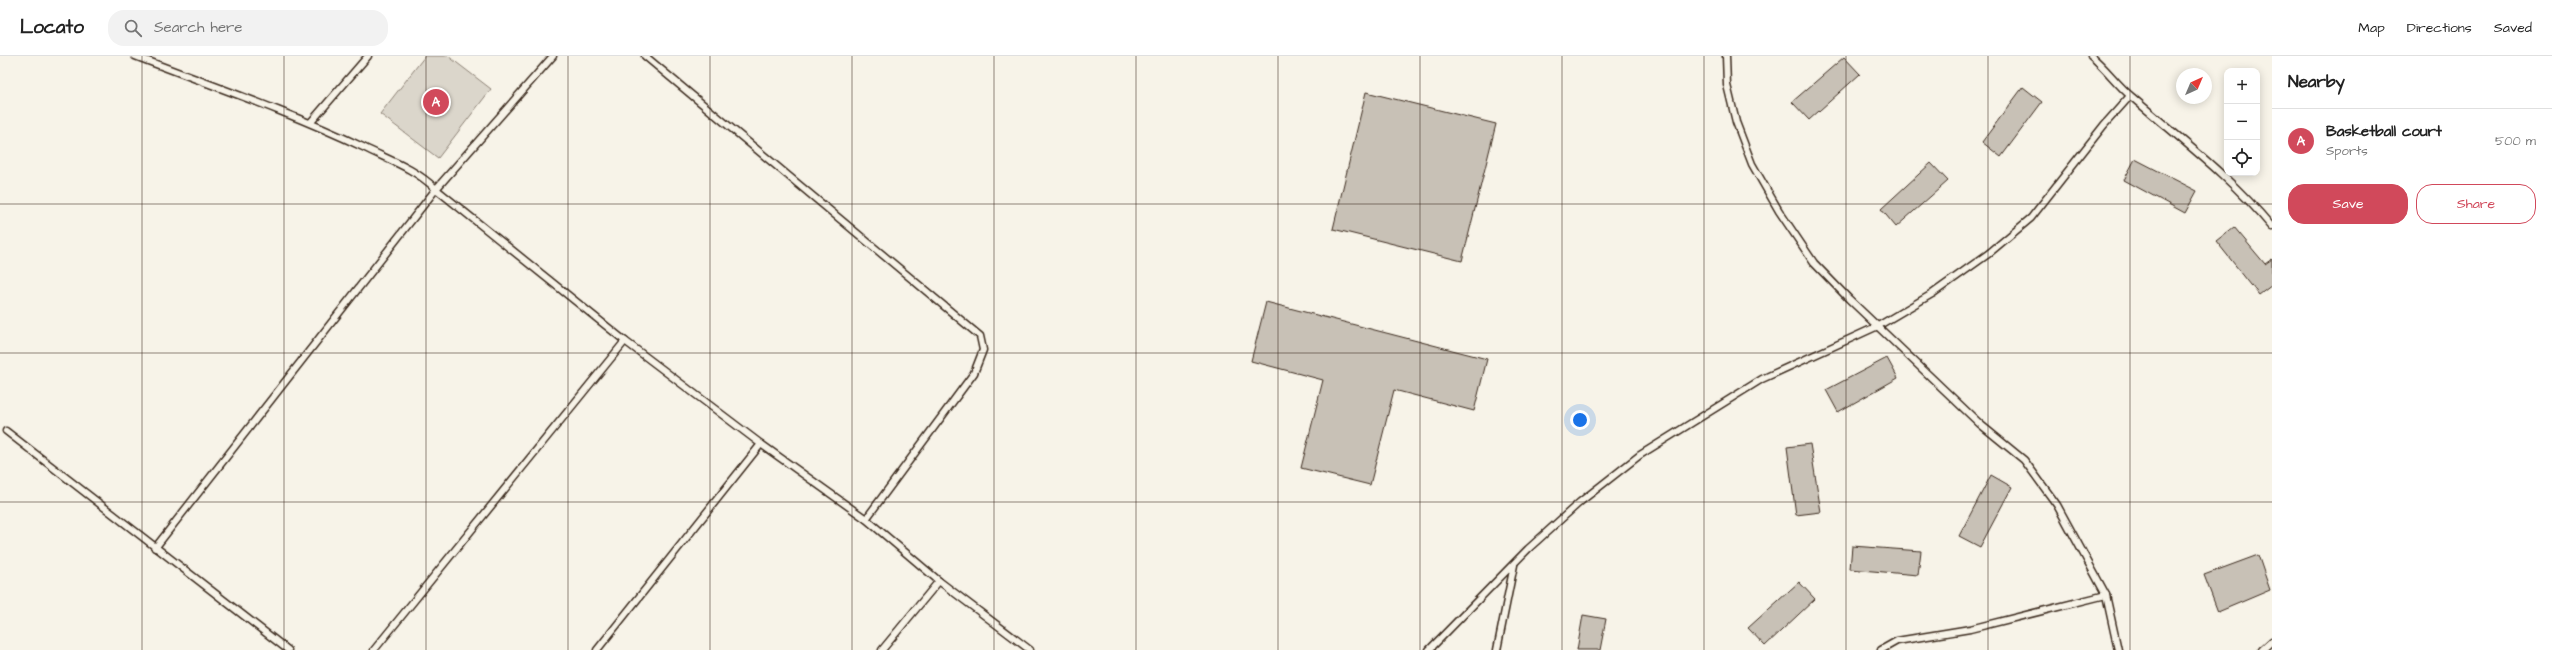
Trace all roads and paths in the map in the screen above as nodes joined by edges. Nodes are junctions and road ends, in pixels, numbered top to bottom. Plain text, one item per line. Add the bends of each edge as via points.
1 (135, 56) edge
2 (368, 56) edge
3 (553, 56) edge
4 (645, 56) edge
5 (1726, 56) edge
6 (2092, 56) edge
7 (2130, 96) junction
8 (310, 122) junction
9 (436, 189) junction
10 (2272, 227) edge
11 (1878, 326) junction
12 (625, 341) junction
13 (6, 431) dead end
14 (761, 444) junction
15 (866, 519) junction
16 (155, 548) junction
17 (1514, 564) junction
18 (939, 581) junction
19 (2106, 595) junction
20 (2272, 641) edge
21 (288, 650) edge
22 (374, 650) edge
23 (598, 650) edge
24 (882, 650) edge
25 (1030, 650) edge
26 (1428, 650) edge
27 (1497, 650) edge
28 (1881, 650) edge
29 (2118, 650) edge
30 (2262, 650) edge

1 - 8 lane
2 - 8 lane
3 - 9 lane
4 - 15 lane via 980,336 983,350 974,373
5 - 11 lane via 1728,85 1736,122 1752,164 1779,211 1814,263
6 - 7 lane
7 - 10 lane via 2194,148
7 - 11 lane via 2031,218 1932,294
8 - 9 lane via 421,174
9 - 12 lane
9 - 16 lane
11 - 17 lane via 1762,379 1640,455 1580,502
11 - 19 lane via 1980,424 2024,460 2057,505
12 - 14 lane
12 - 22 lane
13 - 16 lane
14 - 15 lane
14 - 23 lane
15 - 18 lane
16 - 21 lane
17 - 26 lane
17 - 27 lane
18 - 24 lane
18 - 25 lane
19 - 28 lane via 1970,629 1897,641
19 - 29 lane
20 - 30 lane

